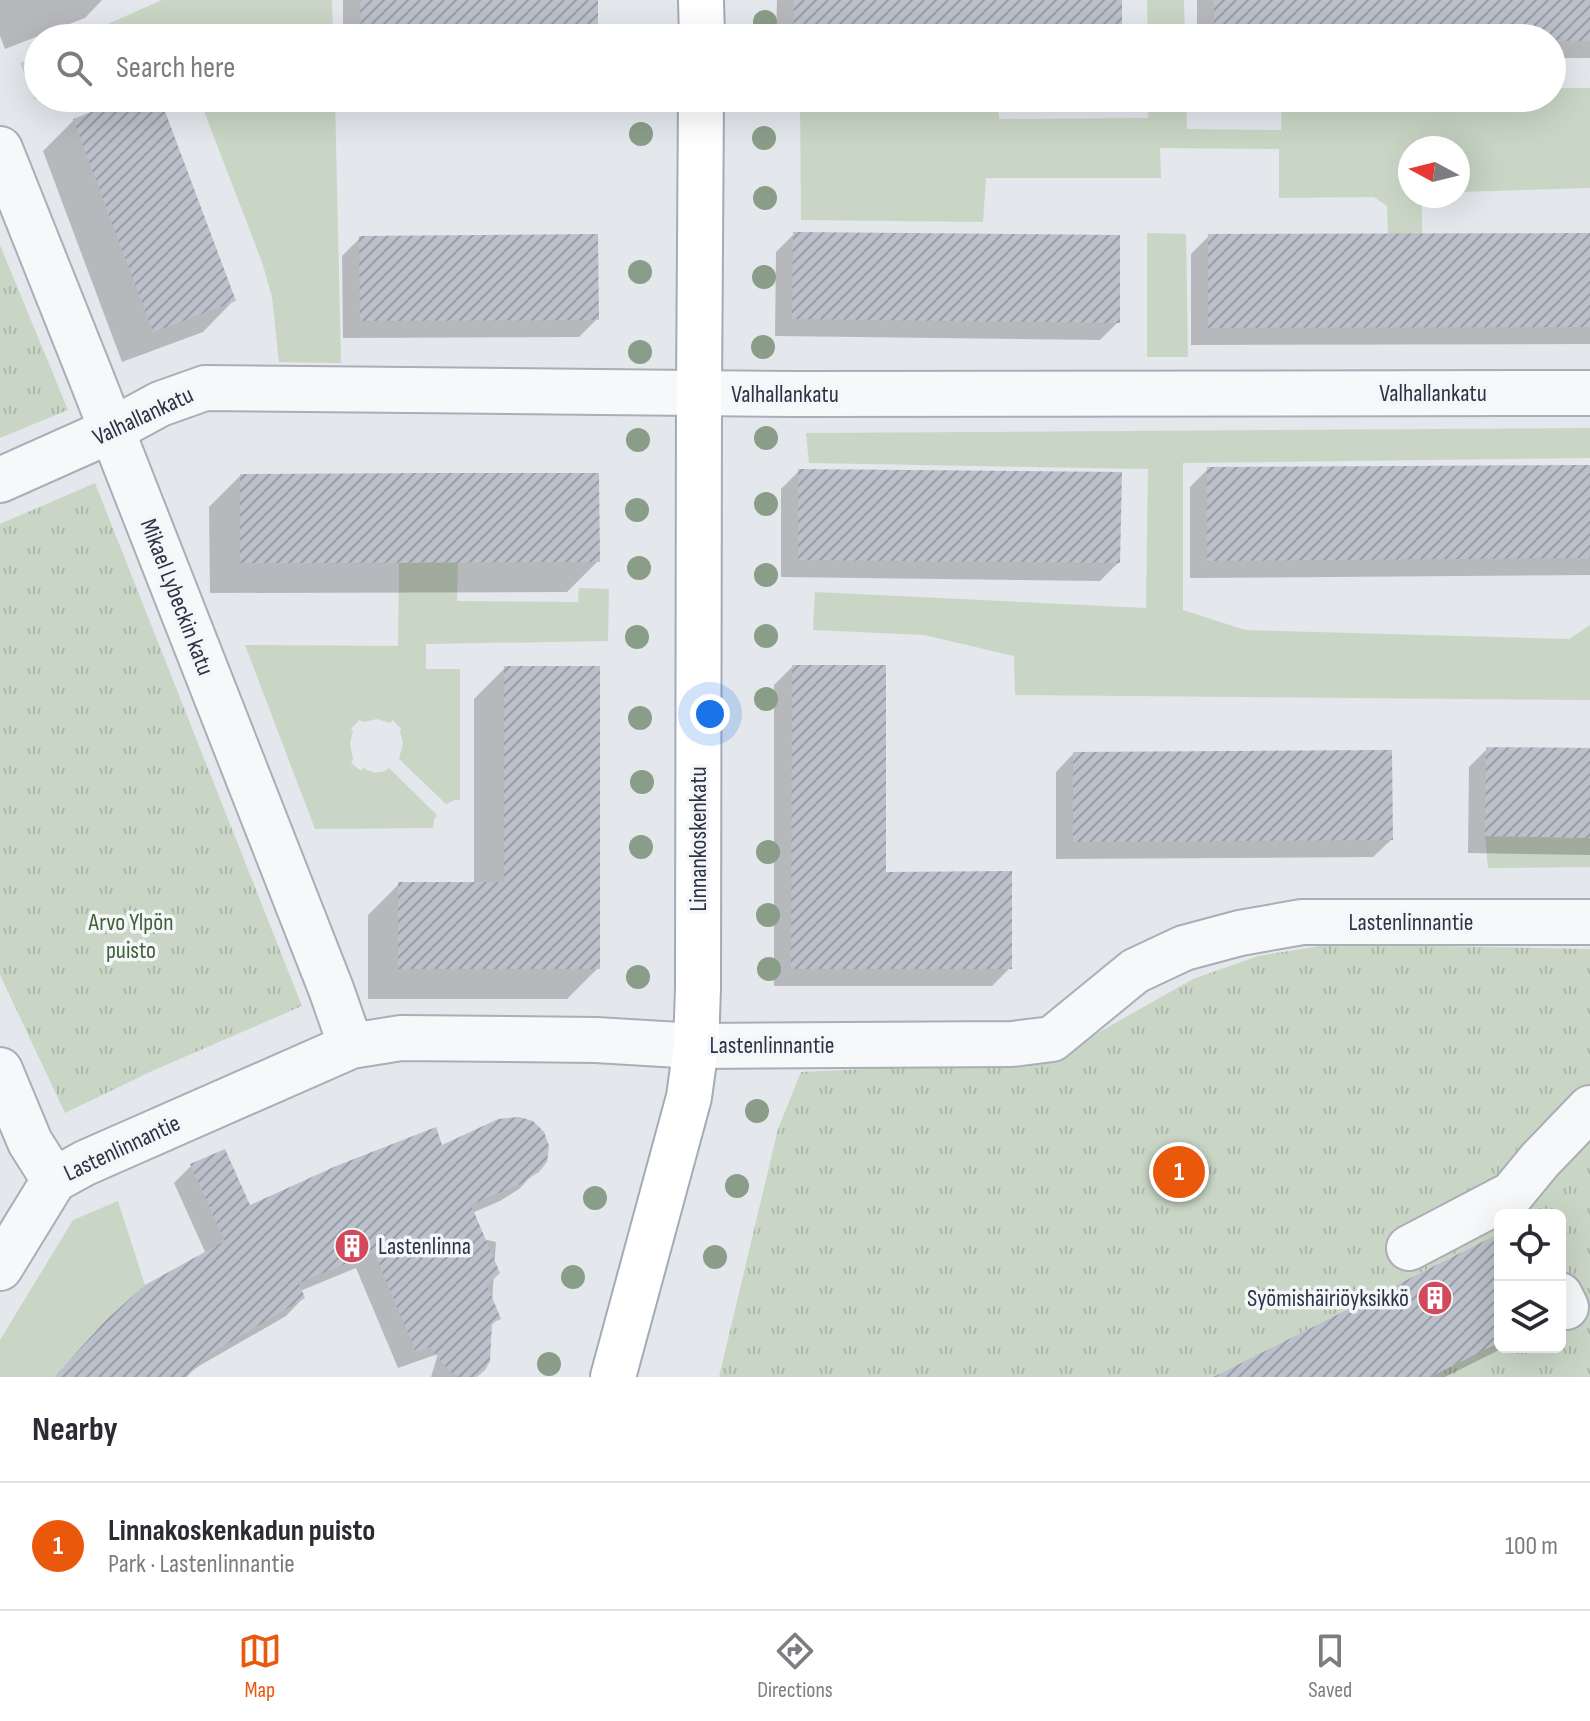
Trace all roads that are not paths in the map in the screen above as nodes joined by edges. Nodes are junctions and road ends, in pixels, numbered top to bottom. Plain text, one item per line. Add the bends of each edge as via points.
1 (701, 0) edge
2 (702, 24) edge
3 (701, 112) edge
4 (0, 149) edge
5 (699, 393) junction
6 (1590, 393) edge
7 (112, 430) junction
8 (0, 480) edge
9 (1590, 922) edge
10 (351, 1046) junction
11 (696, 1046) junction
12 (0, 1070) edge
13 (1590, 1108) edge
14 (54, 1180) junction
15 (1515, 1204) edge
16 (1409, 1248) dead end
17 (0, 1268) edge
18 (613, 1377) edge

1 - 2 main road
3 - 5 main road, Linnankoskenkatu
4 - 7 street, Mikael Lybeckin katu
5 - 6 street, Valhallankatu
5 - 7 street, Valhallankatu via 205,388 146,410
5 - 11 main road, Linnankoskenkatu
7 - 8 street, Valhallankatu
7 - 10 street, Mikael Lybeckin katu
9 - 11 street, Lastenlinnantie via 1302,922 1240,933 1184,948 1135,971 1052,1039 1012,1044
10 - 11 street, Lastenlinnantie via 401,1038
10 - 14 street, Lastenlinnantie
11 - 18 main road, Linnankoskenkatu via 689,1097
12 - 14 street via 30,1142
13 - 15 street via 1540,1160
14 - 17 street, Lastenlinnantie
15 - 16 street

